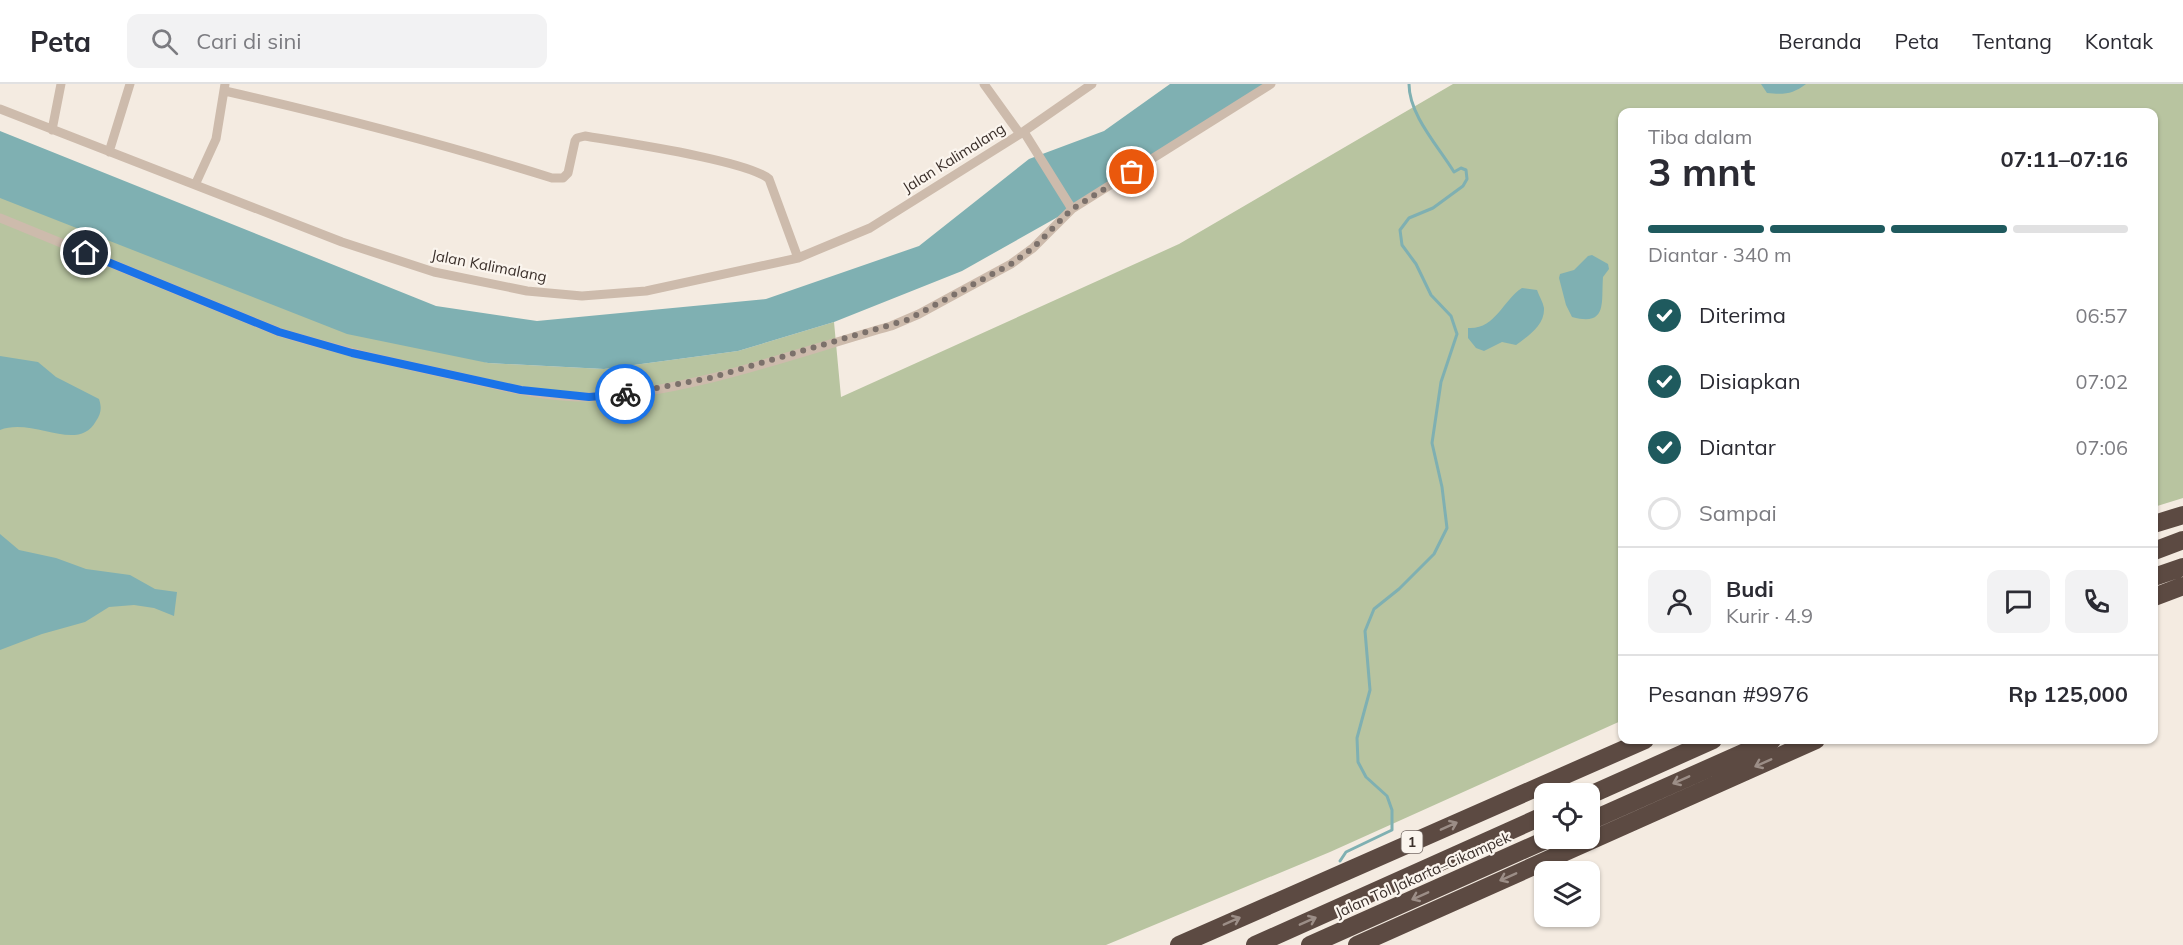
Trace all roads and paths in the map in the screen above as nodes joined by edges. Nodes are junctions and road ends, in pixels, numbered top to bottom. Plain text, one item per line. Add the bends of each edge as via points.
1 (61, 84) edge
2 (130, 84) edge
3 (984, 84) edge
4 (1092, 84) edge
5 (1271, 84) edge
6 (225, 87) edge
7 (0, 109) edge
8 (52, 130) junction
9 (1022, 133) junction
10 (109, 152) junction
11 (195, 185) junction
12 (1070, 205) junction
13 (0, 218) edge
14 (798, 258) junction
15 (2183, 514) edge
16 (2158, 523) edge
17 (2183, 540) edge
18 (2158, 549) edge
19 (2183, 567) edge
20 (2158, 576) edge
21 (2183, 586) edge
22 (2158, 595) edge
23 (1636, 744) edge
24 (1704, 744) edge
25 (1763, 744) edge
26 (1807, 744) edge
27 (1600, 791) edge
28 (1600, 817) edge
29 (1534, 820) edge
30 (1534, 845) edge
31 (1179, 945) edge
32 (1255, 945) edge
33 (1310, 945) edge
34 (1357, 945) edge

1 - 8 street
2 - 10 street
3 - 9 street
4 - 9 street, Jalan Kalimalang
5 - 12 street
6 - 11 street via 216,139
6 - 14 street via 466,150 552,178 563,178 568,173 575,141 585,136 733,164 770,179
7 - 8 street, Jalan Kalimalang
8 - 10 street, Jalan Kalimalang
9 - 12 street
9 - 14 street, Jalan Kalimalang via 870,228
10 - 11 street, Jalan Kalimalang
11 - 14 street, Jalan Kalimalang via 342,242 434,272 527,291 582,296 636,292
12 - 13 street via 1033,248 1011,264 907,320 690,384 589,397 521,390 352,353 279,332
15 - 16 highway
17 - 18 highway
19 - 20 highway
21 - 22 highway
31 -> 23 highway, 1
24 - 27 highway
25 -> 28 highway
26 -> 34 highway
32 -> 29 highway, Jalan Tol Jakarta–Cikampek / 1
30 -> 33 highway, Jalan Tol Jakarta–Cikampek

